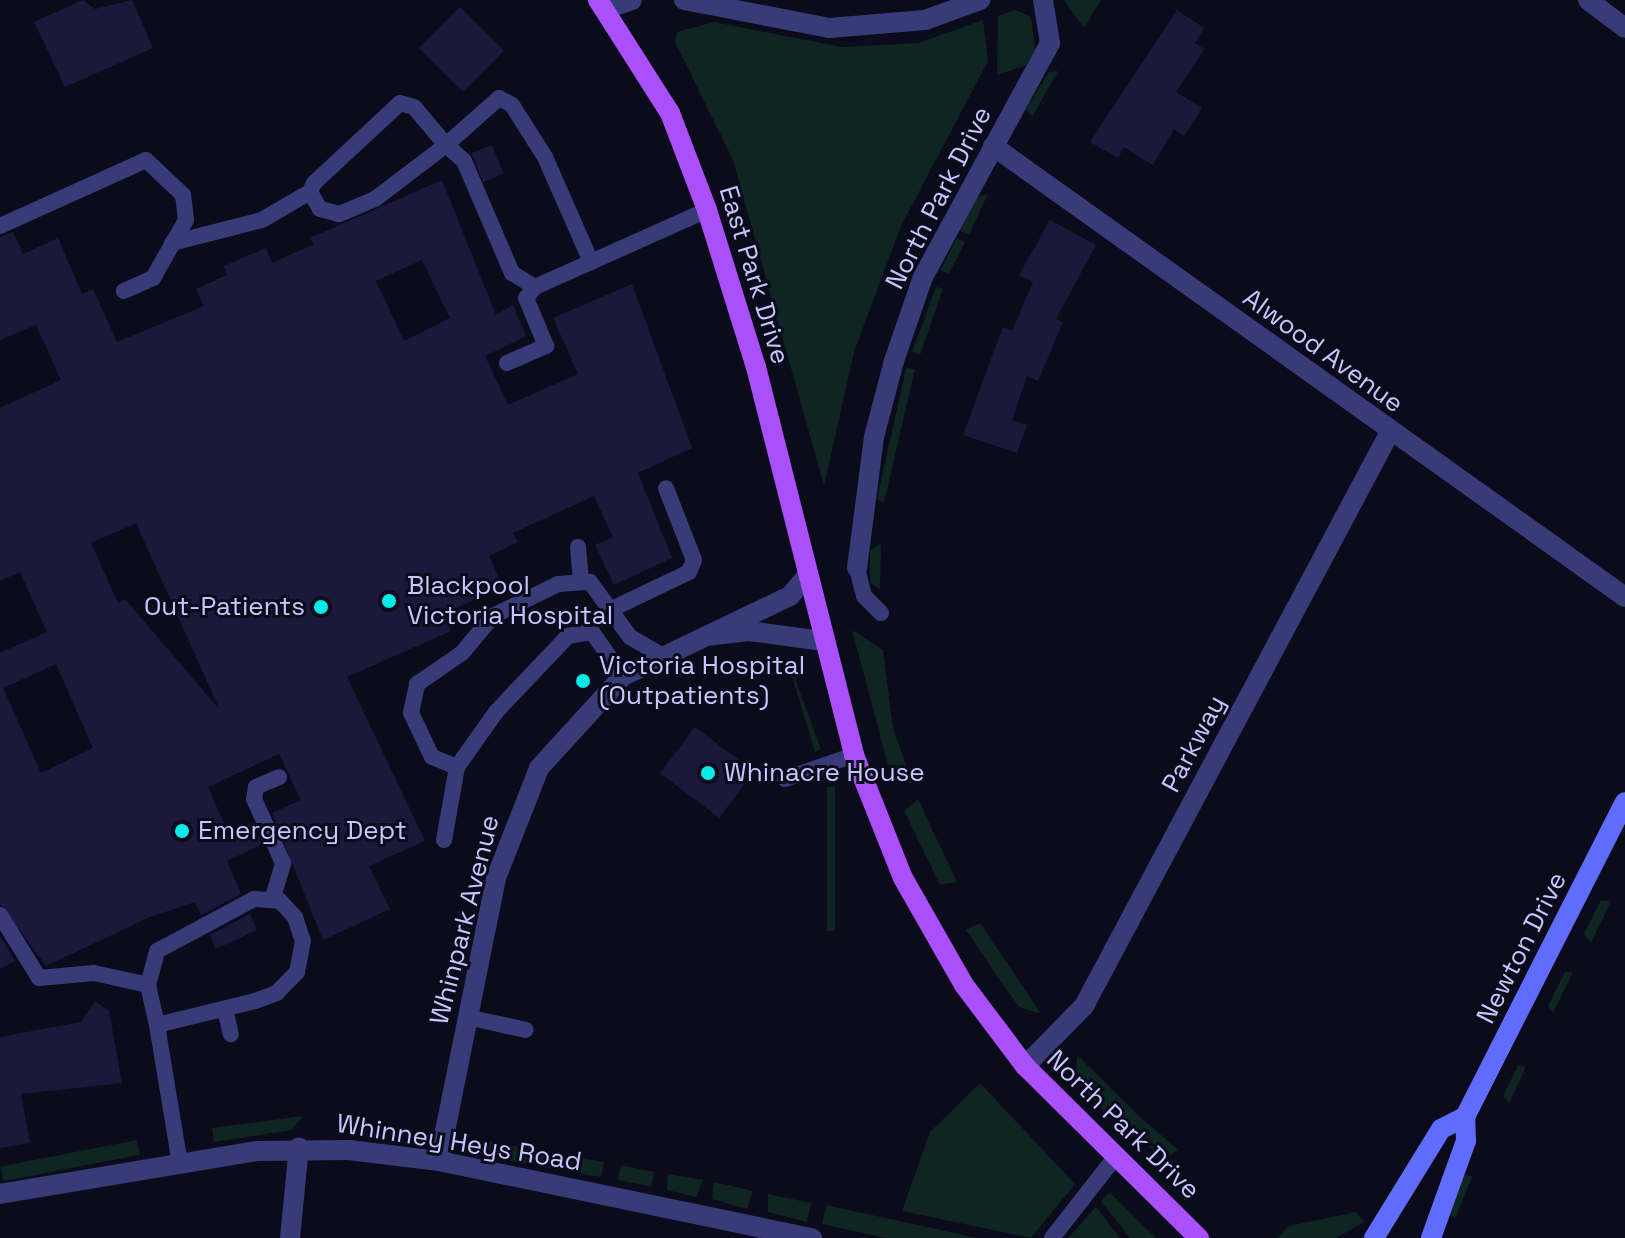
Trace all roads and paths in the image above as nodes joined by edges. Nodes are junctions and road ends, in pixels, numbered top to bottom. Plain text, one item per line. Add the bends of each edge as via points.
1 (632, 0) edge
2 (684, 0) edge
3 (980, 0) edge
4 (1043, 0) edge
5 (1588, 0) edge
6 (601, 4) edge
7 (1625, 28) edge
8 (446, 145) junction
9 (993, 146) junction
10 (310, 192) junction
11 (707, 210) junction
12 (0, 226) edge
13 (172, 243) junction
14 (591, 262) junction
15 (535, 287) junction
16 (124, 291) dead end
17 (507, 363) dead end
18 (1390, 432) junction
19 (666, 488) dead end
20 (578, 547) dead end
21 (857, 568) joint
22 (807, 576) junction
23 (581, 579) junction
24 (1625, 597) edge
25 (614, 608) junction
26 (881, 613) dead end
27 (706, 636) junction
28 (823, 641) junction
29 (660, 654) junction
30 (623, 676) junction
31 (854, 755) junction
32 (457, 767) junction
33 (279, 777) dead end
34 (785, 779) dead end
35 (1625, 802) edge
36 (444, 840) dead end
37 (272, 900) junction
38 (0, 915) edge
39 (148, 985) junction
40 (225, 1009) junction
41 (467, 1017) junction
42 (157, 1025) junction
43 (526, 1030) dead end
44 (231, 1034) dead end
45 (1025, 1066) junction
46 (1465, 1117) junction
47 (299, 1147) junction
48 (1113, 1160) junction
49 (439, 1161) junction
50 (180, 1164) junction
51 (0, 1194) edge
52 (778, 1234) edge
53 (1197, 1234) edge
54 (290, 1238) edge
55 (812, 1238) edge
56 (1052, 1238) edge
57 (1216, 1238) edge
58 (1374, 1238) edge
59 (1431, 1238) edge

1 - 6 street, East Park Drive
2 - 3 street via 829,28 925,20
4 - 9 street, North Park Drive via 1050,43
5 - 7 street
6 - 11 main road, East Park Drive via 670,113
8 - 10 lane via 391,190 339,214 320,209
8 - 10 lane via 414,107 400,103
8 - 14 lane via 506,99 545,157
8 - 15 lane via 464,161 512,273
9 - 18 street, Alwood Avenue
9 - 21 street, North Park Drive via 923,277 894,361 874,437
10 - 13 lane via 262,220
11 - 14 lane
11 - 22 main road, East Park Drive via 756,367
12 - 13 lane via 146,160 183,195 186,220
13 - 16 lane via 153,278
14 - 15 lane
15 - 17 lane via 526,298 546,346
18 - 24 street, Alwood Avenue
18 - 45 street, Parkway via 1084,1006
19 - 25 lane via 694,560 689,572
20 - 23 lane
21 - 26 lane via 864,596
22 - 27 street, Whinpark Avenue via 790,596
22 - 28 main road, North Park Drive
23 - 25 lane
23 - 32 lane via 493,616 462,653 417,684 410,698 419,734 432,757
25 - 29 lane via 630,637
27 - 28 street, Whinpark Avenue via 749,631
27 - 29 street, Whinpark Avenue
28 - 31 main road, North Park Drive
29 - 30 street, Whinpark Avenue
30 - 32 lane via 592,632 568,636 496,712
30 - 41 street, Whinpark Avenue via 559,739 522,800
31 - 34 lane
31 - 45 main road, North Park Drive via 925,918
32 - 36 lane
33 - 37 lane via 256,787 254,799 283,863
35 - 46 main road, Newton Drive
37 - 39 lane via 254,899 166,941 151,964
37 - 40 lane via 295,917 303,941 297,972 277,993
38 - 39 lane via 39,978 94,973
39 - 42 lane
40 - 42 lane
40 - 44 lane
41 - 43 lane
41 - 49 street, Whinpark Avenue
42 - 50 lane
45 - 48 main road, North Park Drive
46 - 58 main road, Newton Drive via 1441,1129
46 - 59 main road, Newton Drive via 1466,1141
47 - 49 street, Whinney Heys Road
47 - 50 street, Whinney Heys Road
47 - 54 street
48 - 53 main road, North Park Drive
48 - 56 lane
49 - 52 street, Whinney Heys Road
50 - 51 street, Whinney Heys Road
52 - 55 street, Whinney Heys Road
53 - 57 main road, North Park Drive

